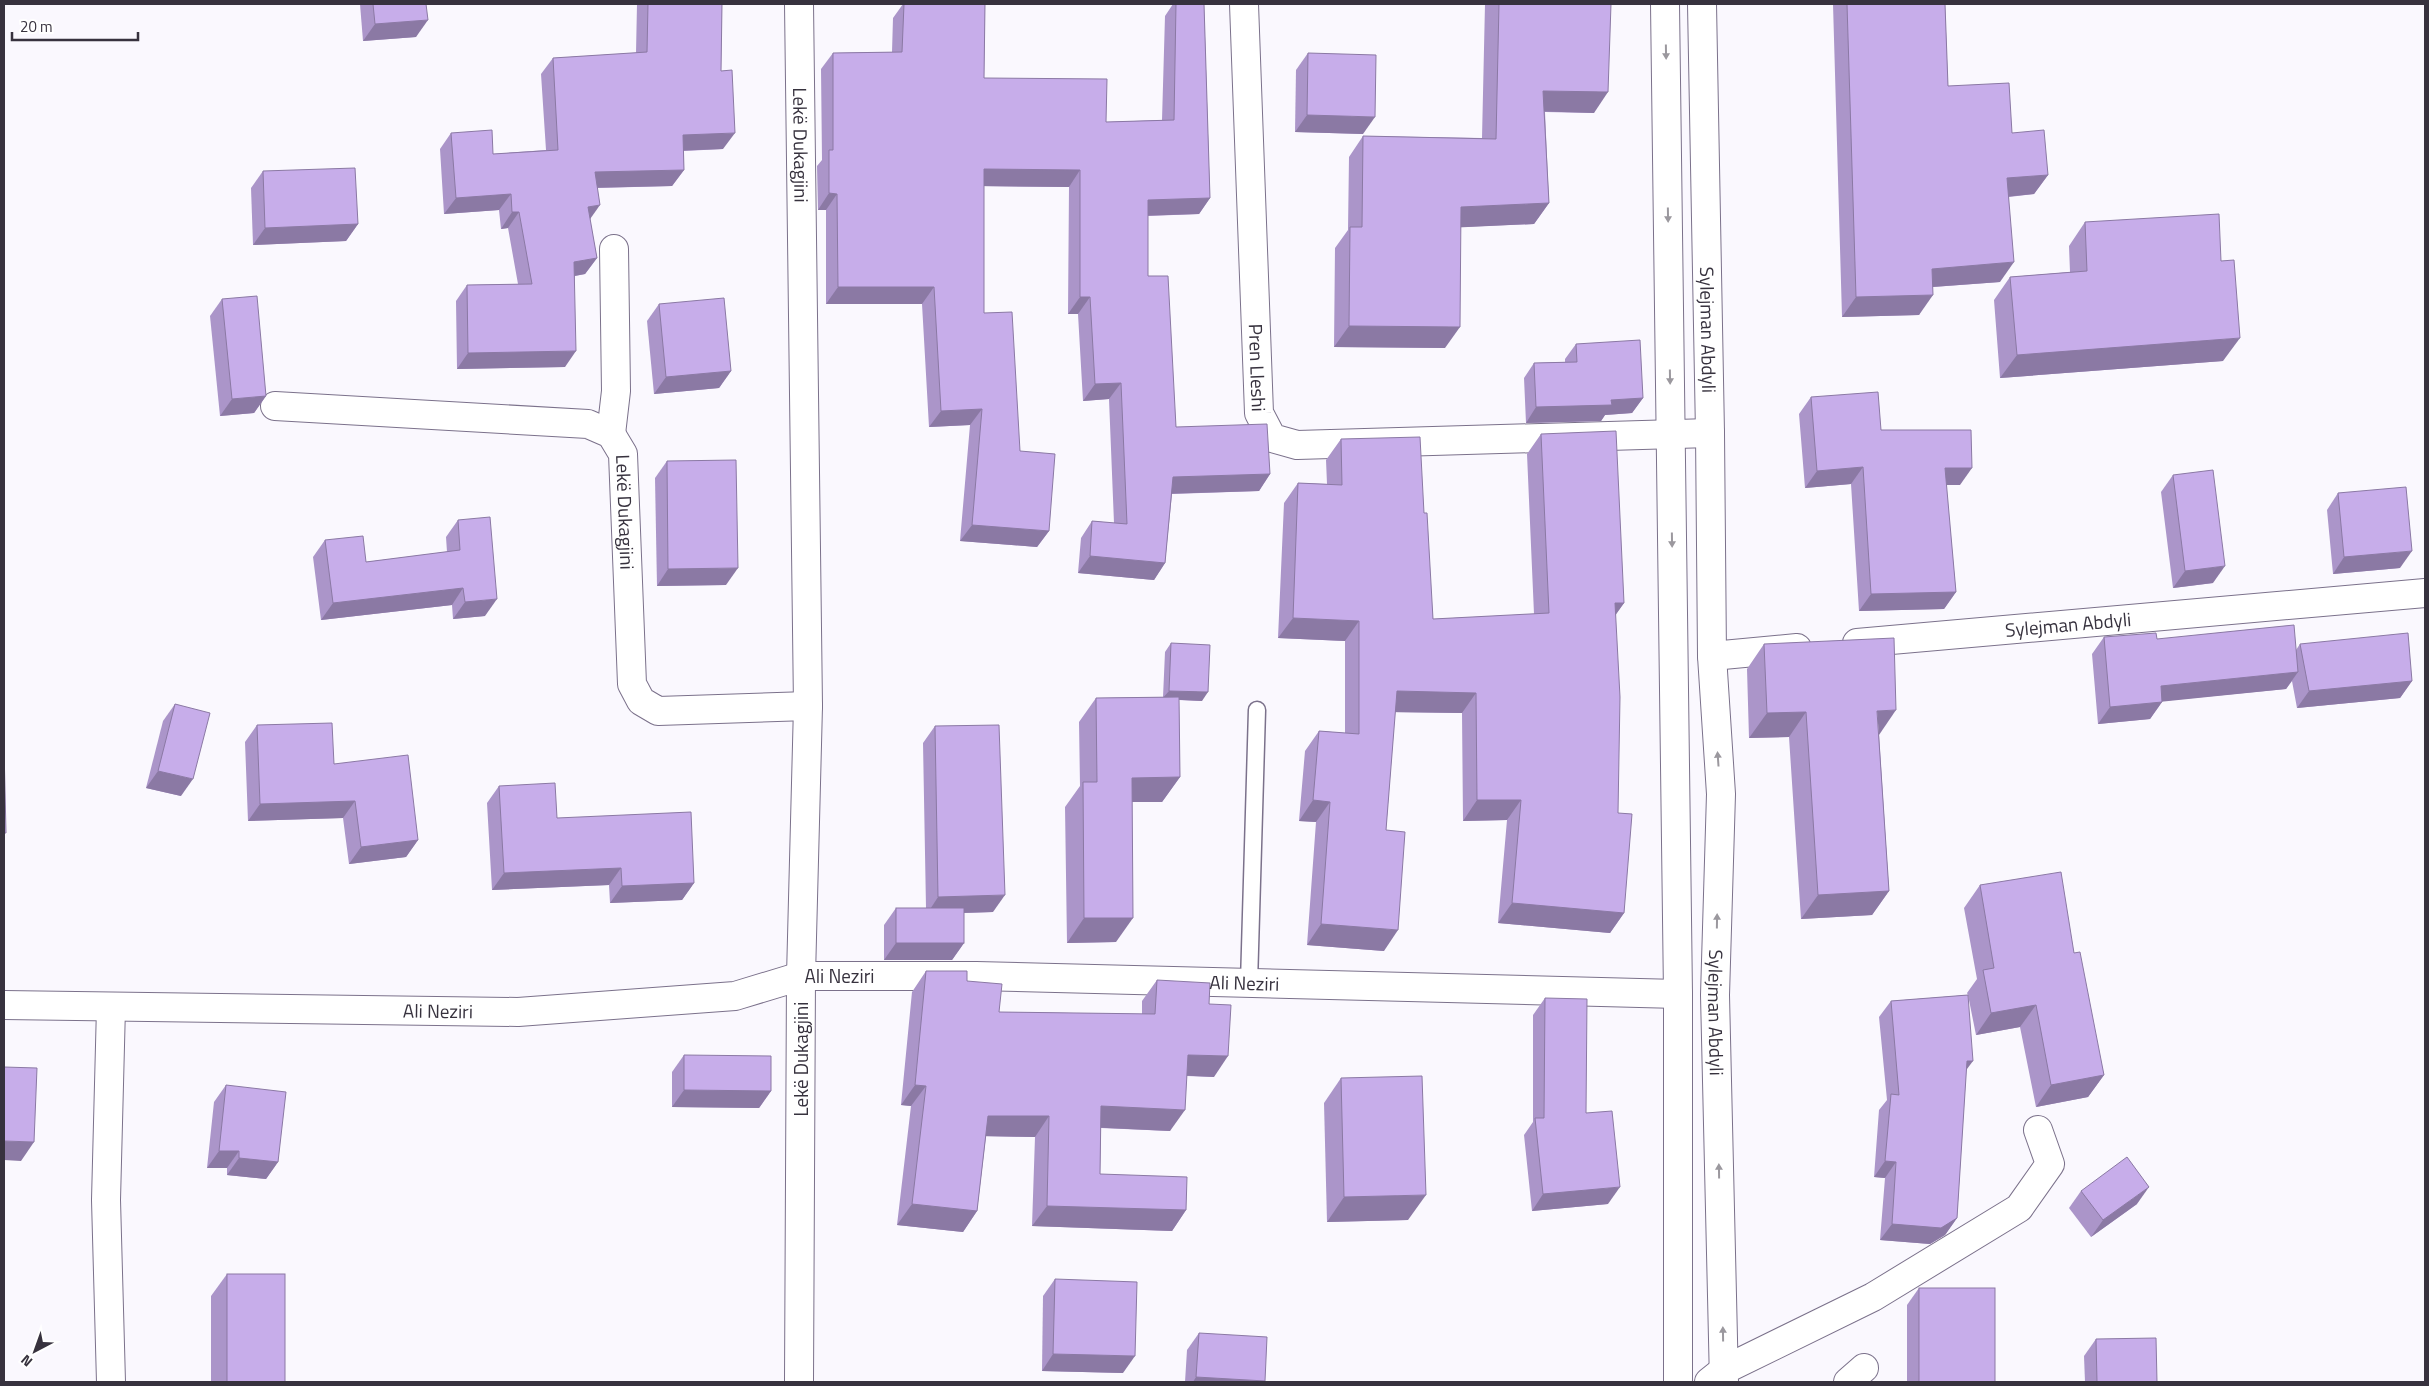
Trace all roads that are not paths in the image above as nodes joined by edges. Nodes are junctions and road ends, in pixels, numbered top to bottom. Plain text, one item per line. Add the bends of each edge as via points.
1 (799, 4) edge
2 (1244, 4) edge
3 (1665, 4) edge
4 (1702, 4) edge
5 (614, 249) dead end
6 (275, 406) dead end
7 (1710, 433) junction
8 (611, 434) junction
9 (1671, 434) junction
10 (2425, 593) edge
11 (1712, 656) junction
12 (808, 706) junction
13 (1257, 710) dead end
14 (801, 976) junction
15 (1249, 983) junction
16 (1678, 994) junction
17 (4, 1006) edge
18 (111, 1007) junction
19 (2038, 1130) dead end
20 (1719, 1378) edge
21 (111, 1382) edge
22 (799, 1382) edge
23 (1678, 1382) edge

1 - 12 street, Lekë Dukagjini
2 - 9 street, Pren Lleshi via 1259,413 1272,438 1297,445
3 -> 9 street
4 - 7 street, Sylejman Abdyli
5 - 8 street via 616,391
6 - 8 street, Lekë Dukagjini via 588,424
7 - 9 street, Pren Lleshi
7 - 11 street, Sylejman Abdyli
8 - 12 street, Lekë Dukagjini via 623,454 632,684 641,701 658,712
9 -> 16 street
10 - 11 street, Sylejman Abdyli
20 -> 11 street, Sylejman Abdyli via 1715,995 1720,794
12 - 14 street, Lekë Dukagjini
13 - 15 lane
14 - 15 street, Ali Neziri via 976,976
14 - 18 street, Ali Neziri via 736,996 518,1012
14 - 22 street, Lekë Dukagjini
15 - 16 street, Ali Neziri
16 - 23 street
17 - 18 street, Ali Neziri
18 - 21 street via 106,1200
19 - 20 street, Sylejman Abdyli via 2050,1164 2019,1208 1873,1297

